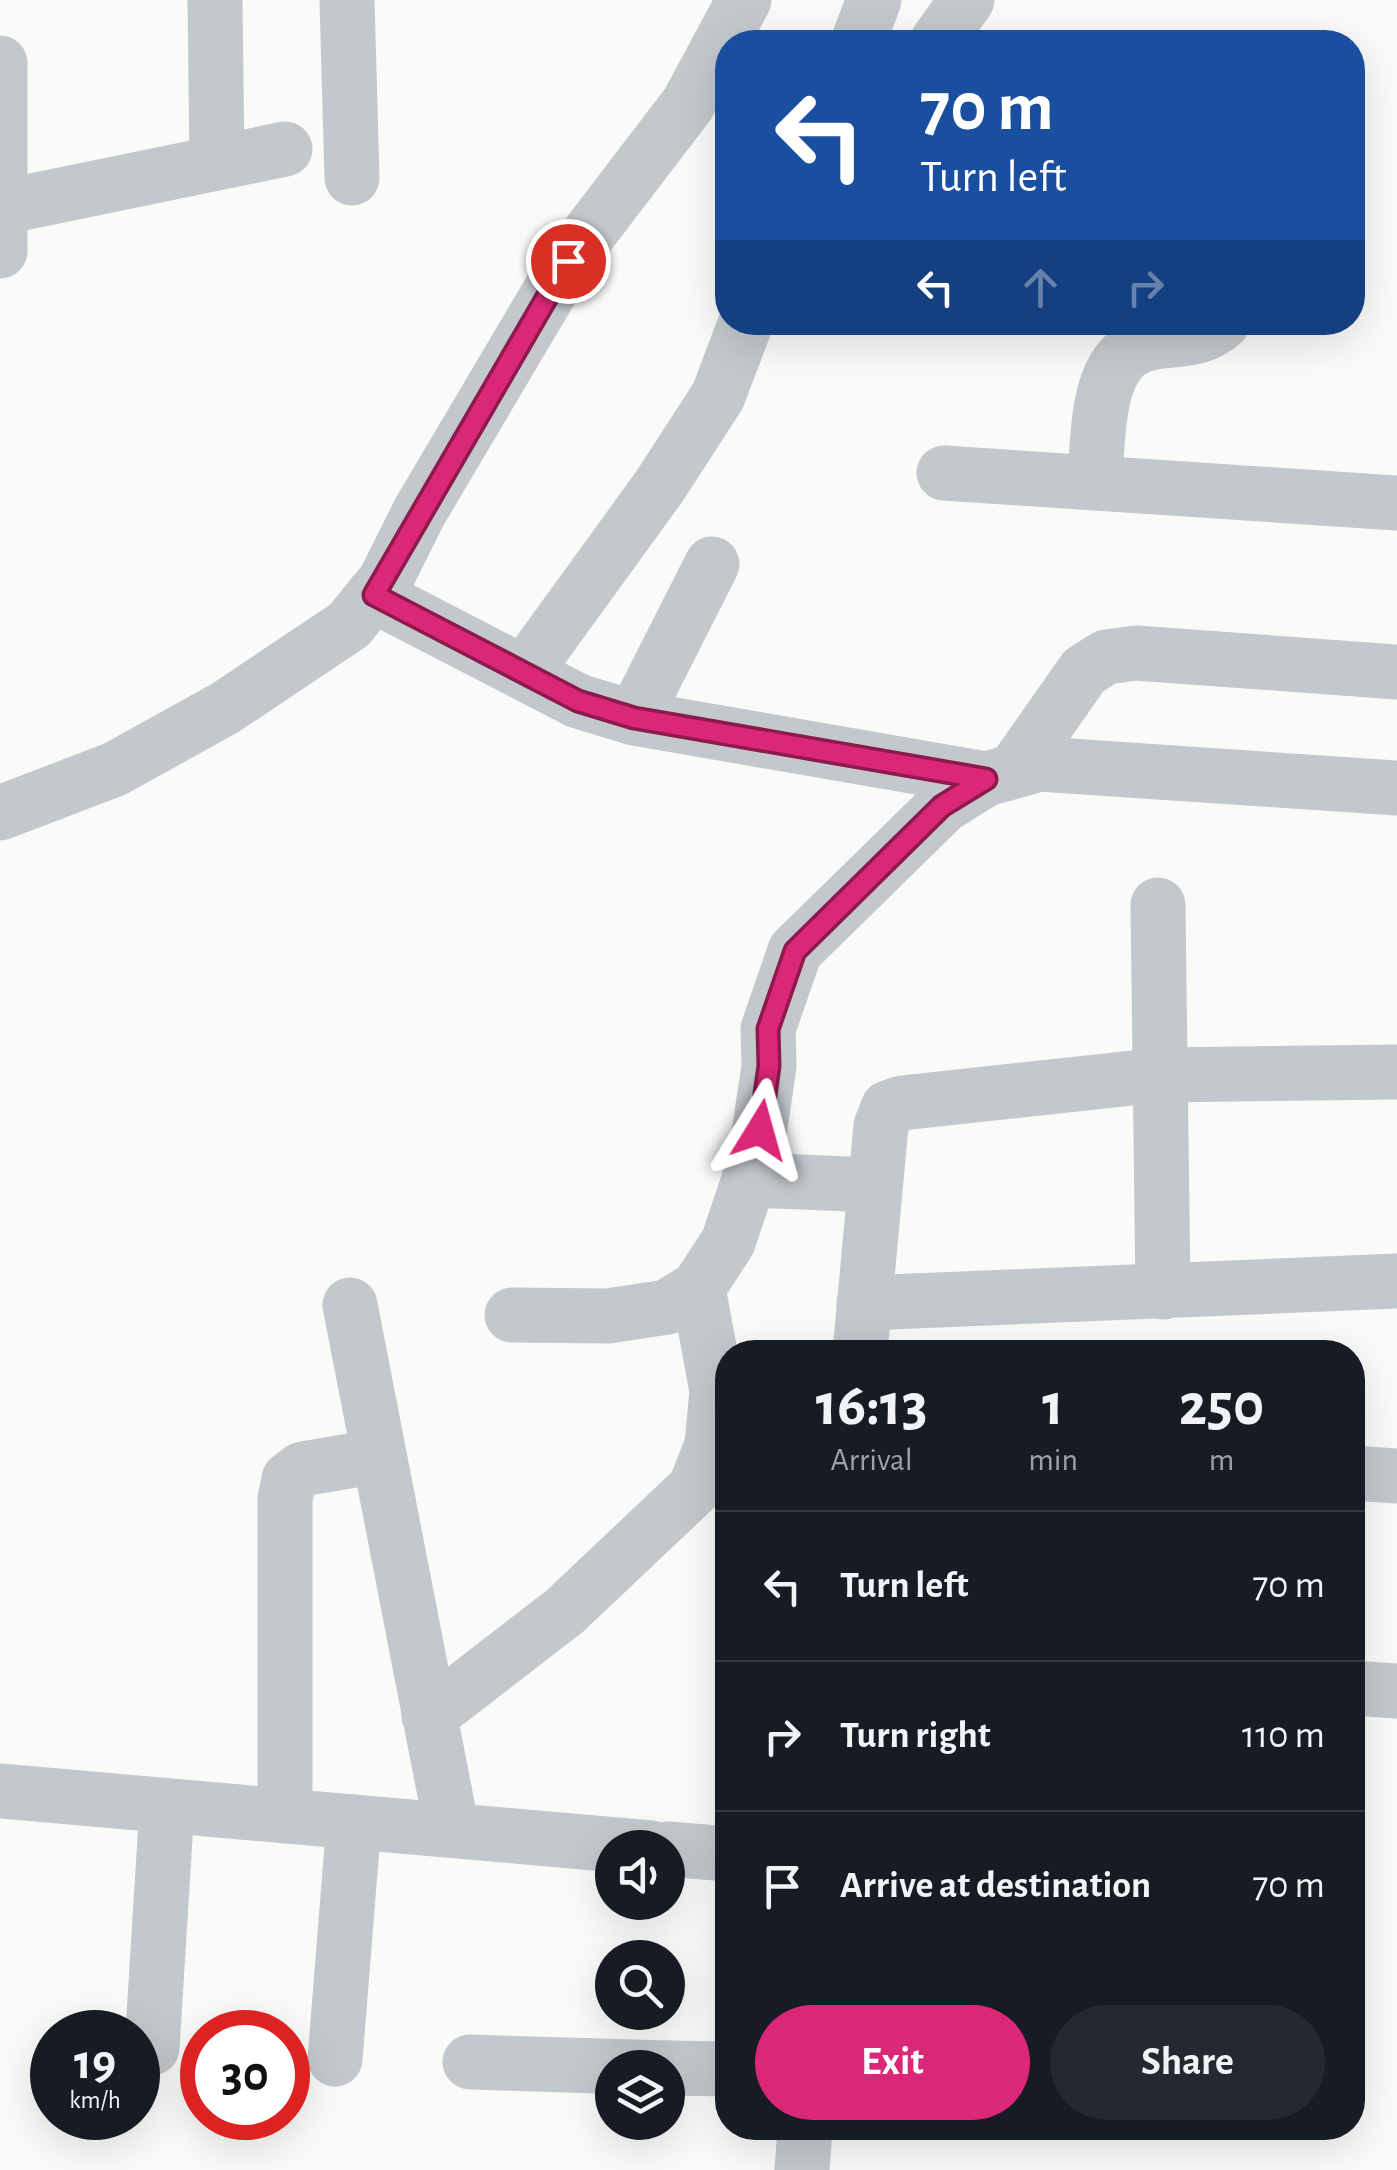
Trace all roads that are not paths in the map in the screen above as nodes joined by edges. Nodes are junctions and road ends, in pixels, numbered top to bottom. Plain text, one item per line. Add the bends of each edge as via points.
1 (215, 0) edge
2 (347, 0) edge
3 (744, 0) edge
4 (874, 0) edge
5 (967, 0) edge
6 (728, 30) edge
7 (863, 30) edge
8 (946, 30) edge
9 (715, 54) edge
10 (0, 63) edge
11 (285, 150) dead end
12 (217, 163) junction
13 (352, 178) dead end
14 (1, 229) edge
15 (741, 335) edge
16 (1201, 335) edge
17 (944, 473) dead end
18 (1094, 483) junction
19 (1397, 503) edge
20 (712, 564) dead end
21 (374, 595) junction
22 (1397, 672) edge
23 (524, 673) junction
24 (634, 718) junction
25 (1001, 773) junction
26 (1397, 788) edge
27 (0, 813) edge
28 (1158, 905) dead end
29 (1397, 1072) edge
30 (1160, 1076) junction
31 (750, 1180) junction
32 (875, 1185) junction
33 (1397, 1280) edge
34 (698, 1288) junction
35 (1163, 1292) junction
36 (350, 1305) dead end
37 (512, 1315) dead end
38 (862, 1328) edge
39 (715, 1380) edge
40 (715, 1413) edge
41 (379, 1456) junction
42 (1365, 1475) edge
43 (1397, 1476) edge
44 (711, 1488) edge
45 (1365, 1689) edge
46 (1397, 1691) edge
47 (429, 1716) junction
48 (0, 1792) edge
49 (166, 1806) junction
50 (285, 1816) junction
51 (354, 1822) junction
52 (452, 1830) junction
53 (595, 1843) edge
54 (685, 1850) edge
55 (715, 1853) edge
56 (154, 2010) edge
57 (335, 2059) dead end
58 (470, 2062) dead end
59 (595, 2066) edge
60 (685, 2068) edge
61 (715, 2069) edge
62 (804, 2140) edge
63 (802, 2170) edge

1 - 12 street
2 - 13 street
3 - 6 street
4 - 7 street
5 - 8 street
9 - 21 street via 688,104 568,261
10 - 14 street
11 - 12 street
12 - 14 street
15 - 23 street via 718,396 659,488
16 - 18 street via 1150,342 1122,354 1109,373
17 - 18 street
18 - 19 street
20 - 24 street
21 - 23 street
21 - 27 street via 349,625 225,708 114,770
22 - 25 street via 1136,653 1106,657 1084,671
23 - 24 street via 578,701
24 - 25 street
25 - 26 street via 1040,764
25 - 31 street via 942,806 795,951 768,1029 769,1066
28 - 30 street
29 - 30 street
30 - 32 street via 888,1108
30 - 35 street
31 - 32 street
31 - 34 street via 728,1242
32 - 38 street
33 - 35 street
34 - 37 street via 667,1307 608,1316
34 - 39 street
35 - 38 street
36 - 41 street
40 - 44 street
41 - 47 street
41 - 50 street via 302,1469 289,1479
42 - 43 street
44 - 47 street
45 - 46 street
47 - 52 street
48 - 49 street
49 - 50 street
49 - 56 street
50 - 51 street
51 - 52 street
51 - 57 street
52 - 53 street
54 - 55 street
58 - 59 street
60 - 61 street
62 - 63 street

